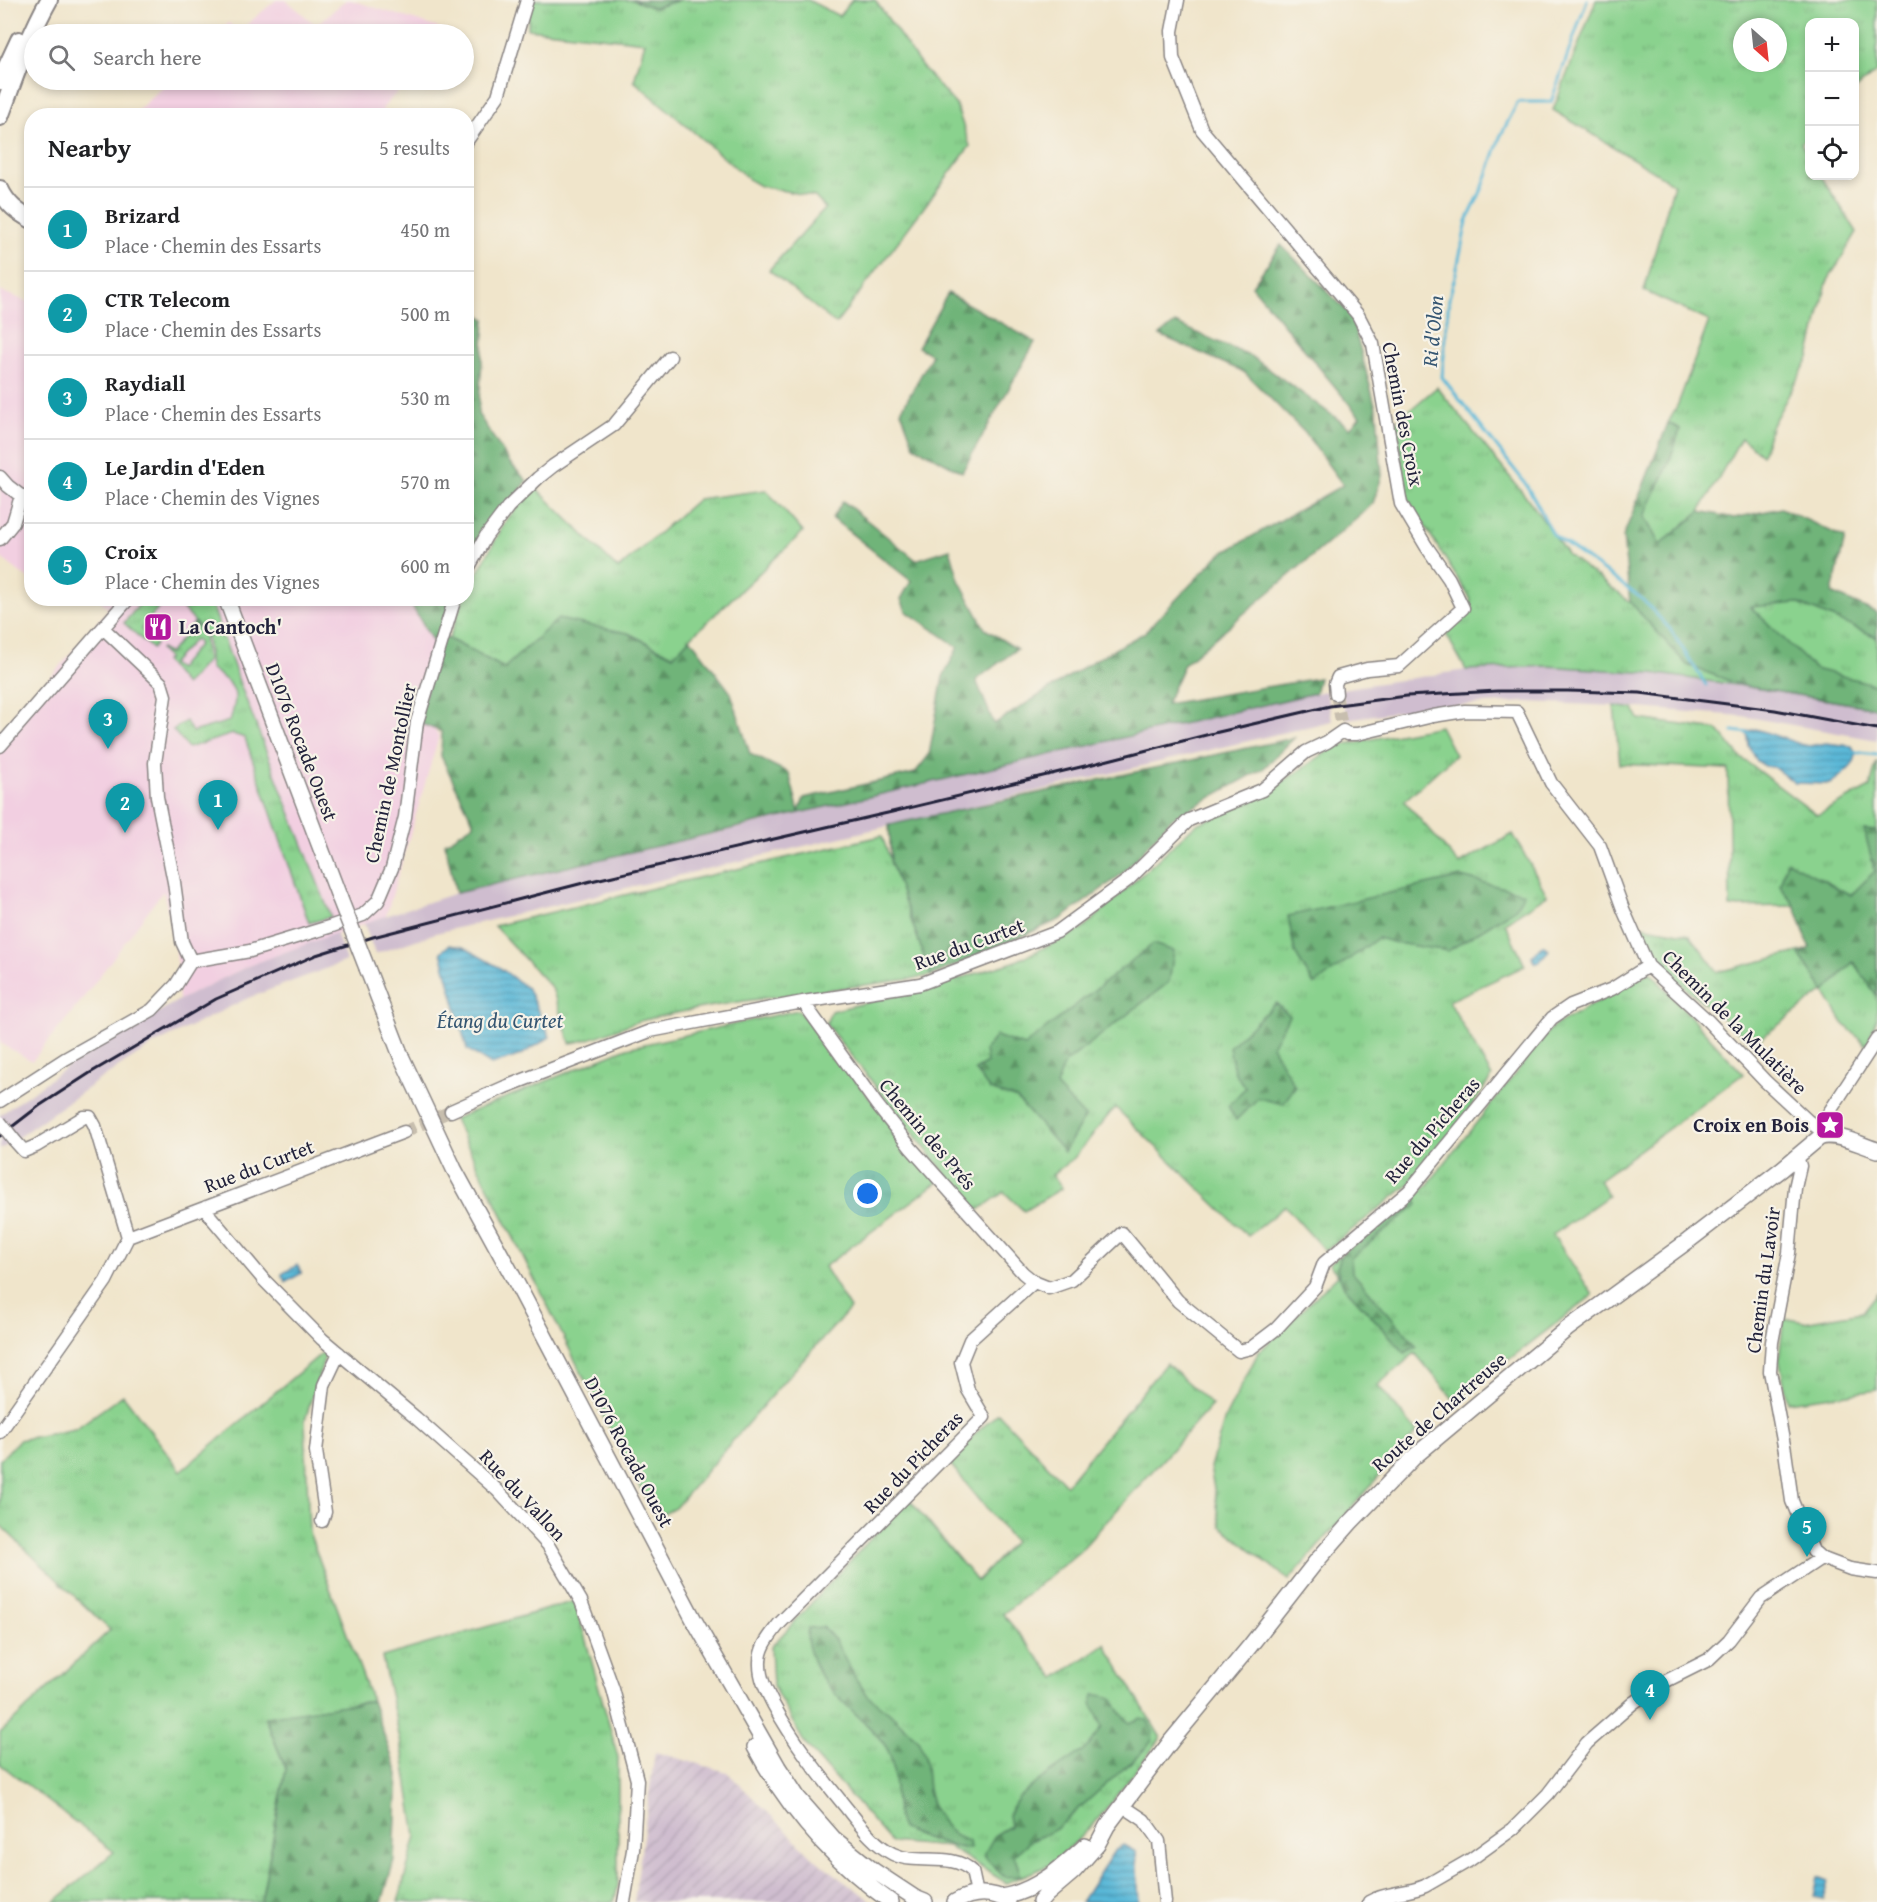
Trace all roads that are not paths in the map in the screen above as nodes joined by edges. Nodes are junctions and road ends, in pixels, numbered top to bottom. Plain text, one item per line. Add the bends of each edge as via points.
1 (41, 0) edge
2 (49, 0) edge
3 (528, 0) edge
4 (1178, 0) edge
5 (28, 24) edge
6 (36, 24) edge
7 (24, 30) edge
8 (24, 51) edge
9 (0, 81) edge
10 (0, 117) edge
11 (474, 130) edge
12 (0, 189) edge
13 (0, 206) edge
14 (24, 215) edge
15 (24, 228) edge
16 (670, 357) dead end
17 (0, 477) edge
18 (24, 495) edge
19 (24, 500) edge
20 (0, 539) edge
21 (474, 558) edge
22 (122, 606) edge
23 (229, 606) edge
24 (453, 606) edge
25 (103, 628) junction
26 (1336, 694) tunnel mouth
27 (1342, 726) joint
28 (0, 746) edge
29 (191, 961) junction
30 (1648, 966) junction
31 (803, 1002) junction
32 (1877, 1039) edge
33 (0, 1101) edge
34 (451, 1111) tunnel mouth
35 (0, 1122) edge
36 (404, 1132) tunnel mouth
37 (1822, 1132) junction
38 (1877, 1150) edge
39 (1797, 1157) junction
40 (206, 1207) junction
41 (128, 1238) junction
42 (1034, 1282) junction
43 (339, 1353) junction
44 (0, 1431) edge
45 (322, 1521) dead end
46 (1821, 1558) junction
47 (1877, 1573) edge
48 (694, 1620) junction
49 (1123, 1806) junction
50 (1107, 1826) junction
51 (977, 1893) junction
52 (1006, 1899) edge
53 (624, 1902) edge
54 (891, 1902) edge
55 (925, 1902) edge
56 (955, 1902) edge
57 (1040, 1902) edge
58 (1165, 1902) edge
59 (1369, 1902) edge

1 - 5 highway
2 - 6 highway
3 - 11 street via 498,96
4 - 26 street, Chemin des Croix via 1172,31 1173,58 1202,130 1358,315 1373,344 1401,504 1463,608 1399,666 1338,677
7 - 9 highway
8 - 10 highway
12 - 14 highway
13 - 15 highway
16 - 21 street via 614,425 553,466 508,507
17 - 18 street
19 - 20 street
22 - 25 street
23 - 48 main road, D1076 Rocade Ouest, bridge via 400,1056 432,1126
24 - 29 street, Chemin de Montollier via 417,722 405,817 392,868 378,901 363,915 332,926 250,951
25 - 28 street
25 - 29 street via 161,683 165,696 155,763 157,797 182,942
27 - 30 street, Chemin de la Mulatière via 1348,734 1357,734 1465,711 1517,712 1551,783 1600,846
27 - 31 street, Rue du Curtet via 1328,742 1306,752 1262,789 1189,820 1128,880 1057,932 920,984
29 - 33 street via 176,985 152,1010
30 - 37 street, Chemin de la Mulatière
30 - 42 street, Rue du Picheras via 1612,989 1571,1005 1552,1018 1409,1191 1324,1263 1315,1287 1276,1329 1251,1348 1239,1351 1178,1301 1122,1233 1072,1280 1049,1288
31 - 34 street, Rue du Curtet via 650,1031
31 - 42 street, Chemin des Prés via 911,1148
32 - 37 street
35 - 41 street, bridge via 24,1151 90,1117
36 - 40 street, Rue du Curtet
37 - 38 main road
37 - 39 main road, Route de Chartreuse
39 - 46 street, Chemin du Lavoir via 1800,1166 1770,1371 1792,1501 1813,1551
39 - 49 main road, Route de Chartreuse via 1567,1329 1415,1456 1315,1563
40 - 41 street, Rue du Curtet
40 - 43 street, Rue du Vallon via 263,1279
41 - 44 street via 106,1281
42 - 51 street, Rue du Picheras via 970,1341 961,1362 968,1390 984,1417 779,1624 766,1641 760,1659 765,1690 797,1746 878,1843 907,1858 958,1861 972,1871
43 - 45 street via 324,1385 316,1451 325,1512
43 - 53 street, Rue du Vallon via 497,1490 548,1545 581,1601 613,1689 637,1780 633,1850
46 - 47 street via 1850,1569
46 - 59 street via 1761,1598 1708,1660 1662,1683 1587,1743 1548,1794 1513,1828 1470,1860 1418,1889
48 - 54 main road via 732,1702 791,1806 837,1858
48 - 55 main road, D1076 Rocade Ouest via 803,1804 851,1854
49 - 50 main road, Route de Chartreuse
49 - 58 street via 1144,1820 1159,1841
50 - 52 main road, Route de Chartreuse via 1065,1865
50 - 57 main road, Route de Chartreuse via 1085,1860
51 - 52 main road
51 - 56 main road

